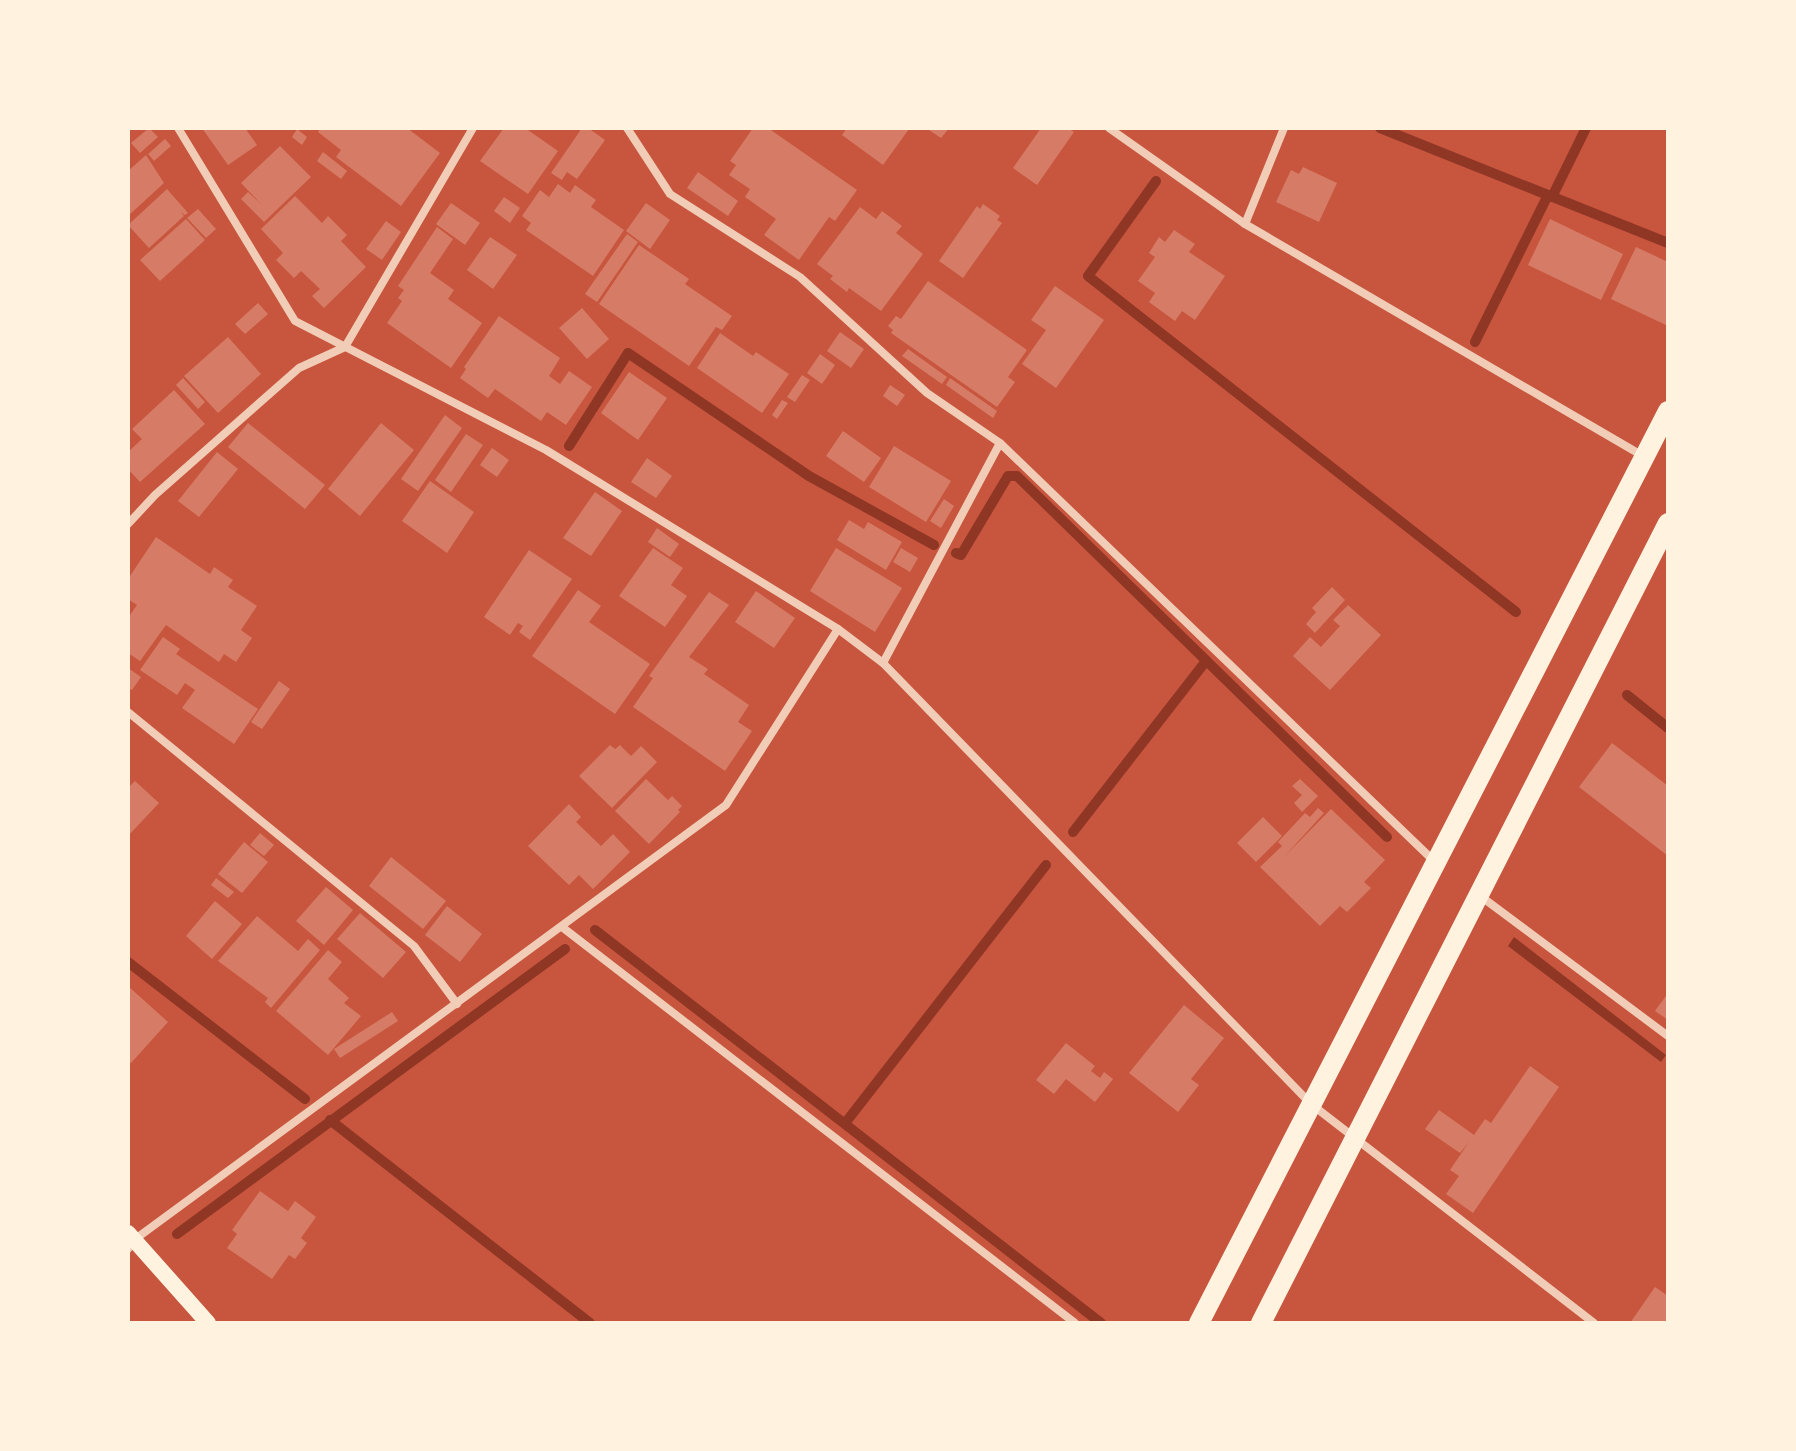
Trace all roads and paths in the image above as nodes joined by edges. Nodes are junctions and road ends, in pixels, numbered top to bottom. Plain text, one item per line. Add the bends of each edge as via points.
1 (178, 128) edge
2 (473, 128) edge
3 (627, 128) edge
4 (1109, 128) edge
5 (1284, 128) edge
6 (1245, 224) junction
7 (345, 347) junction
8 (1668, 411) edge
9 (1000, 443) junction
10 (1645, 457) junction
11 (1668, 523) edge
12 (128, 524) edge
13 (838, 629) junction
14 (883, 663) junction
15 (128, 712) edge
16 (1436, 863) junction
17 (1479, 894) junction
18 (562, 927) junction
19 (457, 1004) junction
20 (1668, 1036) edge
21 (1311, 1104) junction
22 (1356, 1136) junction
23 (130, 1241) edge
24 (208, 1323) edge
25 (1075, 1323) edge
26 (1199, 1323) edge
27 (1261, 1323) edge
28 (1594, 1323) edge

1 - 7 street via 295,321
2 - 7 street
3 - 9 street via 670,194 800,277 927,393
4 - 6 street
5 - 6 street
6 - 10 street
7 - 12 street via 299,368
7 - 13 street via 546,450
8 - 10 main road
9 - 14 street
9 - 16 street
10 - 16 main road
11 - 17 main road
13 - 14 street
13 - 18 street via 726,805
14 - 21 street
15 - 19 street via 414,946
16 - 21 main road
17 - 20 street
17 - 22 main road
18 - 19 street
18 - 25 street
19 - 23 street
21 - 22 street
21 - 26 main road
22 - 27 main road
22 - 28 street
23 - 24 main road

